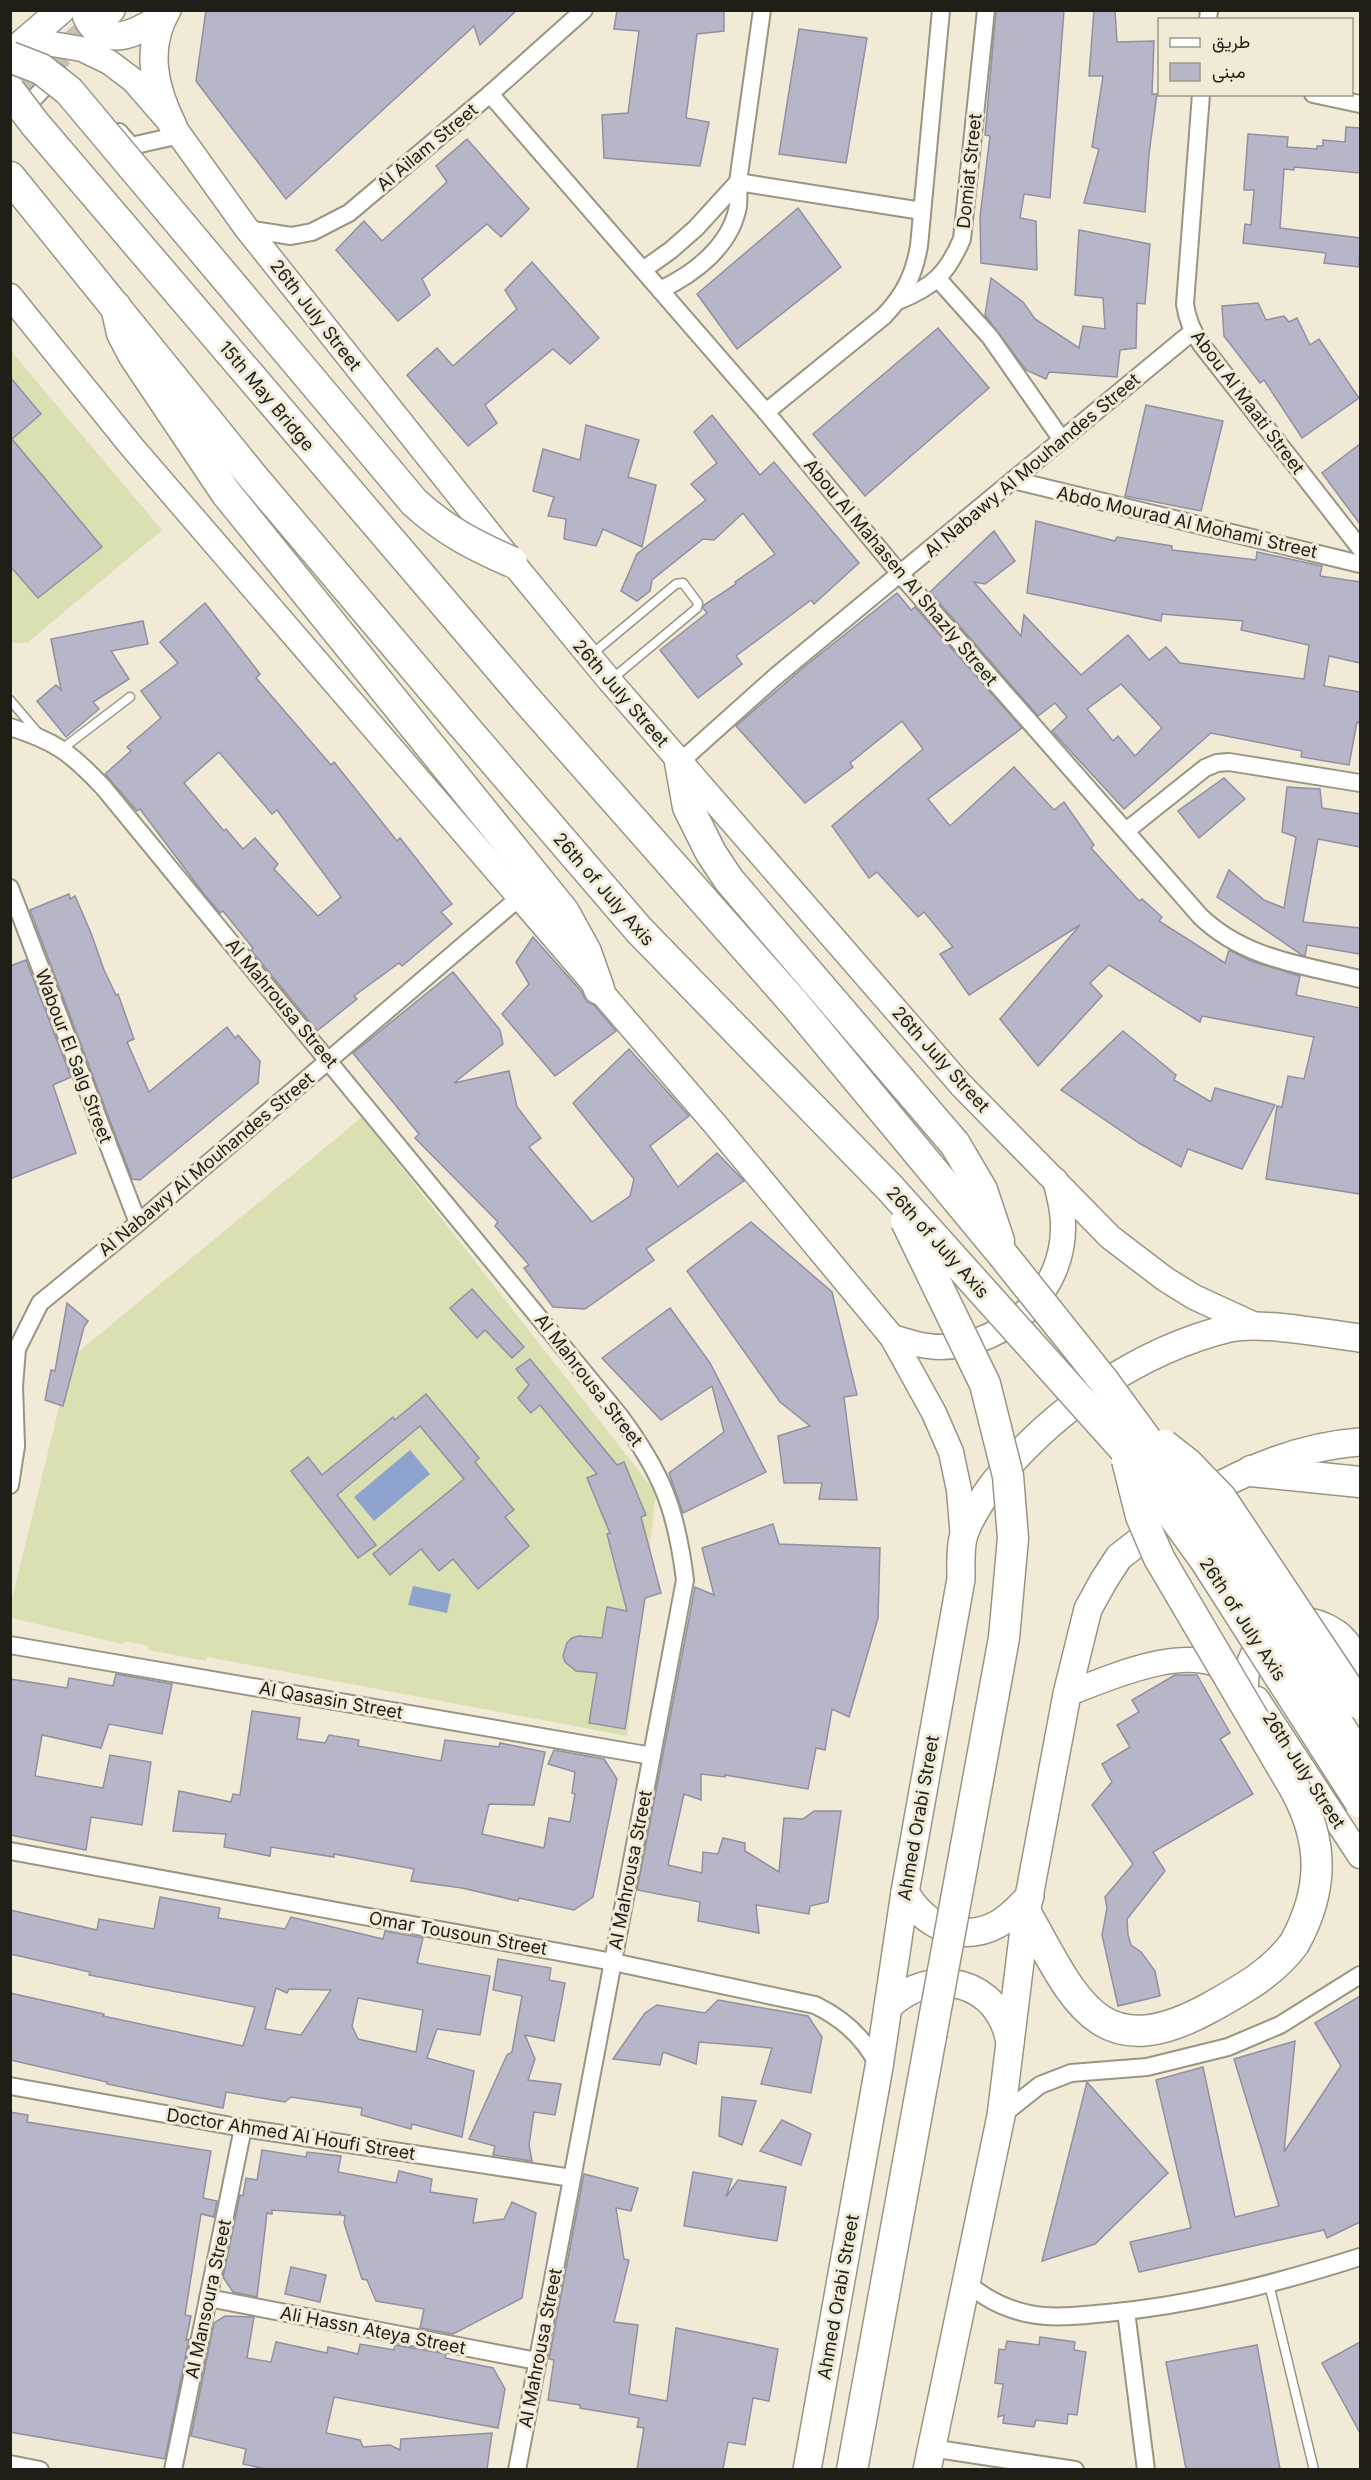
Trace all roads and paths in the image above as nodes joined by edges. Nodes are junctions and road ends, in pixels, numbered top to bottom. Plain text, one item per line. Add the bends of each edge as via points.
1 (61, 10) edge
2 (584, 10) edge
3 (762, 10) edge
4 (941, 10) edge
5 (986, 10) edge
6 (102, 11) edge
7 (165, 14) edge
8 (14, 52) edge
9 (56, 75) junction
10 (490, 94) junction
11 (1201, 96) edge
12 (1322, 96) edge
13 (17, 100) edge
14 (1360, 104) edge
15 (114, 128) dead end
16 (177, 131) junction
17 (10, 177) edge
18 (738, 182) junction
19 (922, 211) junction
20 (247, 229) junction
21 (643, 270) junction
22 (938, 279) junction
23 (660, 290) junction
24 (10, 296) edge
25 (898, 301) junction
26 (116, 307) junction
27 (1192, 332) junction
28 (766, 412) junction
29 (1062, 440) junction
30 (1014, 480) junction
31 (1360, 548) edge
32 (512, 562) junction
33 (1360, 564) edge
34 (900, 574) junction
35 (590, 657) junction
36 (610, 681) junction
37 (130, 697) dead end
38 (526, 699) joint
39 (10, 700) edge
40 (10, 727) edge
41 (42, 737) junction
42 (62, 750) junction
43 (680, 762) junction
44 (1360, 783) edge
45 (1126, 831) junction
46 (10, 888) edge
47 (520, 897) junction
48 (1360, 979) edge
49 (599, 989) junction
50 (329, 1060) junction
51 (1055, 1179) junction
52 (890, 1188) junction
53 (138, 1223) junction
54 (1003, 1255) junction
55 (1257, 1326) junction
56 (892, 1336) junction
57 (1360, 1338) edge
58 (14, 1349) edge
59 (14, 1414) edge
60 (1134, 1441) junction
61 (1360, 1442) edge
62 (13, 1448) edge
63 (1251, 1471) junction
64 (1360, 1482) edge
65 (10, 1485) edge
66 (963, 1538) junction
67 (10, 1645) edge
68 (1360, 1664) edge
69 (1246, 1686) junction
70 (1067, 1694) junction
71 (1360, 1704) edge
72 (652, 1756) junction
73 (1360, 1758) edge
74 (1360, 1802) edge
75 (10, 1851) edge
76 (1360, 1856) edge
77 (904, 1892) junction
78 (1028, 1905) junction
79 (613, 1962) junction
80 (1360, 1975) edge
81 (888, 2007) junction
82 (1010, 2047) junction
83 (879, 2067) junction
84 (10, 2086) edge
85 (1001, 2116) junction
86 (243, 2128) junction
87 (572, 2178) junction
88 (1360, 2257) edge
89 (966, 2282) junction
90 (1269, 2284) junction
91 (208, 2298) junction
92 (1126, 2311) junction
93 (537, 2361) junction
94 (929, 2459) edge
95 (10, 2464) edge
96 (40, 2469) edge
97 (173, 2469) edge
98 (517, 2469) edge
99 (807, 2469) edge
100 (852, 2469) edge
101 (1075, 2469) edge
102 (1146, 2469) edge
103 (1314, 2469) edge

1 - 8 main road
2 - 10 street, Al Ailam Street
3 - 18 street
4 - 19 street, Domiat Street
5 - 22 street, Domiat Street via 962,239 953,261
6 - 7 main road via 93,28 106,36 122,37
7 - 16 main road via 155,44 154,73 160,101
8 - 9 highway, bridge
8 - 16 main road, 26th July Street via 52,44 82,50 109,62 133,80
9 - 13 street
9 - 32 highway, bridge via 414,502 464,541
10 - 20 street, Al Ailam Street via 349,213 331,223 291,236
10 - 21 street, Abou Al Mahasen Al Shazly Street
11 - 27 street, Abou Al Maati Street via 1185,304
12 - 14 street
13 - 38 highway, 15th May Bridge, bridge
15 - 16 street via 131,146
16 - 20 main road, 26th July Street
17 - 26 highway
18 - 19 street
18 - 21 street via 696,228
18 - 23 street via 738,207 717,249 681,280
19 - 25 street, Domiat Street via 915,266
20 - 32 main road, 26th July Street
21 - 23 street, Abou Al Mahasen Al Shazly Street
22 - 25 street, Domiat Street via 919,293
22 - 29 street via 990,337
23 - 28 street, Abou Al Mahasen Al Shazly Street
24 - 47 main road via 132,447
25 - 28 street, Domiat Street
26 - 49 highway via 122,333 134,356 226,493 564,912 586,952
26 - 52 highway, 26th of July Axis, bridge via 253,477 639,930
27 - 29 street, Al Nabawy Al Mouhandes Street
27 - 31 street, Abou Al Maati Street
28 - 34 street, Abou Al Mahasen Al Shazly Street
29 - 30 street, Al Nabawy Al Mouhandes Street
30 - 33 street, Abdo Mourad Al Mohami Street
30 - 34 street, Al Nabawy Al Mouhandes Street
32 - 35 main road, 26th July Street
34 - 43 street, Al Nabawy Al Mouhandes Street
34 - 45 street, Abou Al Mahasen Al Shazly Street
35 - 36 main road, 26th July Street
35 - 36 lane via 676,584 683,583 698,603 697,609
36 - 43 main road, 26th July Street
37 - 42 lane
38 - 54 highway, 26th of July Axis via 795,1004
39 - 41 lane
40 - 41 street, Al Mahrousa Street
41 - 42 street, Al Mahrousa Street
42 - 50 street, Al Mahrousa Street via 76,758 103,787
43 - 51 main road, 26th July Street via 961,1085
43 - 54 highway via 688,807 711,853 749,905 955,1144 981,1190
44 - 45 street via 1217,763 1205,768
45 - 48 street, Abou Al Mahasen Al Shazly Street via 1200,916 1225,938 1270,957
46 - 53 street, Wabour El Salg Street
47 - 49 main road
47 - 50 street, Al Nabawy Al Mouhandes Street
49 - 56 main road
50 - 53 street, Al Nabawy Al Mouhandes Street
50 - 72 street, Al Mahrousa Street via 619,1415 645,1451 666,1492 680,1535 686,1580
51 - 55 main road, 26th July Street via 1110,1237 1137,1258 1194,1297
51 - 56 main road via 1062,1215 1061,1251 1053,1274 1026,1313 986,1339 962,1345 926,1346
52 - 60 highway, 26th of July Axis, bridge
52 - 100 highway, bridge via 985,1384 1008,1476 1013,1538 1004,1638
53 - 58 street, Al Nabawy Al Mouhandes Street via 40,1303
54 - 60 highway, 26th of July Axis, bridge via 1103,1380
55 - 57 main road, Ahmed Orabi Street
55 - 66 main road, Ahmed Orabi Street via 1231,1328 1169,1350 1118,1376 1079,1402 1003,1473 981,1500
56 - 66 main road via 951,1452
58 - 59 street, Al Nabawy Al Mouhandes Street
59 - 62 street, Al Nabawy Al Mouhandes Street
60 - 71 highway, bridge via 1187,1463 1221,1498
60 - 73 highway, 26th of July Axis, bridge via 1222,1543
60 - 74 highway, 26th of July Axis, bridge
60 - 78 highway, bridge via 1141,1516 1159,1558 1295,1789 1312,1826 1316,1888 1294,1944 1267,1974 1213,2006 1165,2028 1134,2031 1105,2022 1080,2004 1070,1992
61 - 63 main road via 1298,1453
62 - 65 street
63 - 64 highway
63 - 70 main road via 1183,1508 1119,1557 1088,1609
66 - 77 main road, Ahmed Orabi Street via 961,1579
67 - 72 street, Al Qasasin Street
68 - 69 main road via 1351,1646 1334,1630 1313,1622 1290,1622 1259,1641 1248,1662
69 - 70 main road, 26th July Street via 1228,1670 1210,1663 1180,1660 1129,1671
69 - 76 main road, 26th July Street
70 - 78 main road
72 - 79 street, Al Mahrousa Street
75 - 79 street, Omar Tousoun Street
77 - 78 main road via 928,1921 952,1931 983,1930
77 - 81 main road, Ahmed Orabi Street
78 - 82 main road
79 - 83 street, Omar Tousoun Street via 815,2005 853,2030
79 - 87 street, Al Mahrousa Street
80 - 85 street via 1280,2025 1228,2047 1147,2067 1071,2073 1040,2085
81 - 82 main road via 909,1989 922,1985 963,1985 996,2009 1006,2027
81 - 83 main road, Ahmed Orabi Street
82 - 85 main road
83 - 99 main road, Ahmed Orabi Street
84 - 86 street, Doctor Ahmed Al Houfi Street
85 - 89 main road
86 - 87 street, Doctor Ahmed Al Houfi Street
86 - 91 street, Al Mansoura Street
87 - 93 street, Al Mahrousa Street
88 - 90 street
89 - 92 street via 998,2304 1031,2314 1067,2317
89 - 94 main road
90 - 92 street
90 - 103 lane
91 - 93 street, Ali Hassn Ateya Street
91 - 97 street, Al Mansoura Street
92 - 102 street
93 - 98 street, Al Mahrousa Street
94 - 101 street
95 - 96 street

